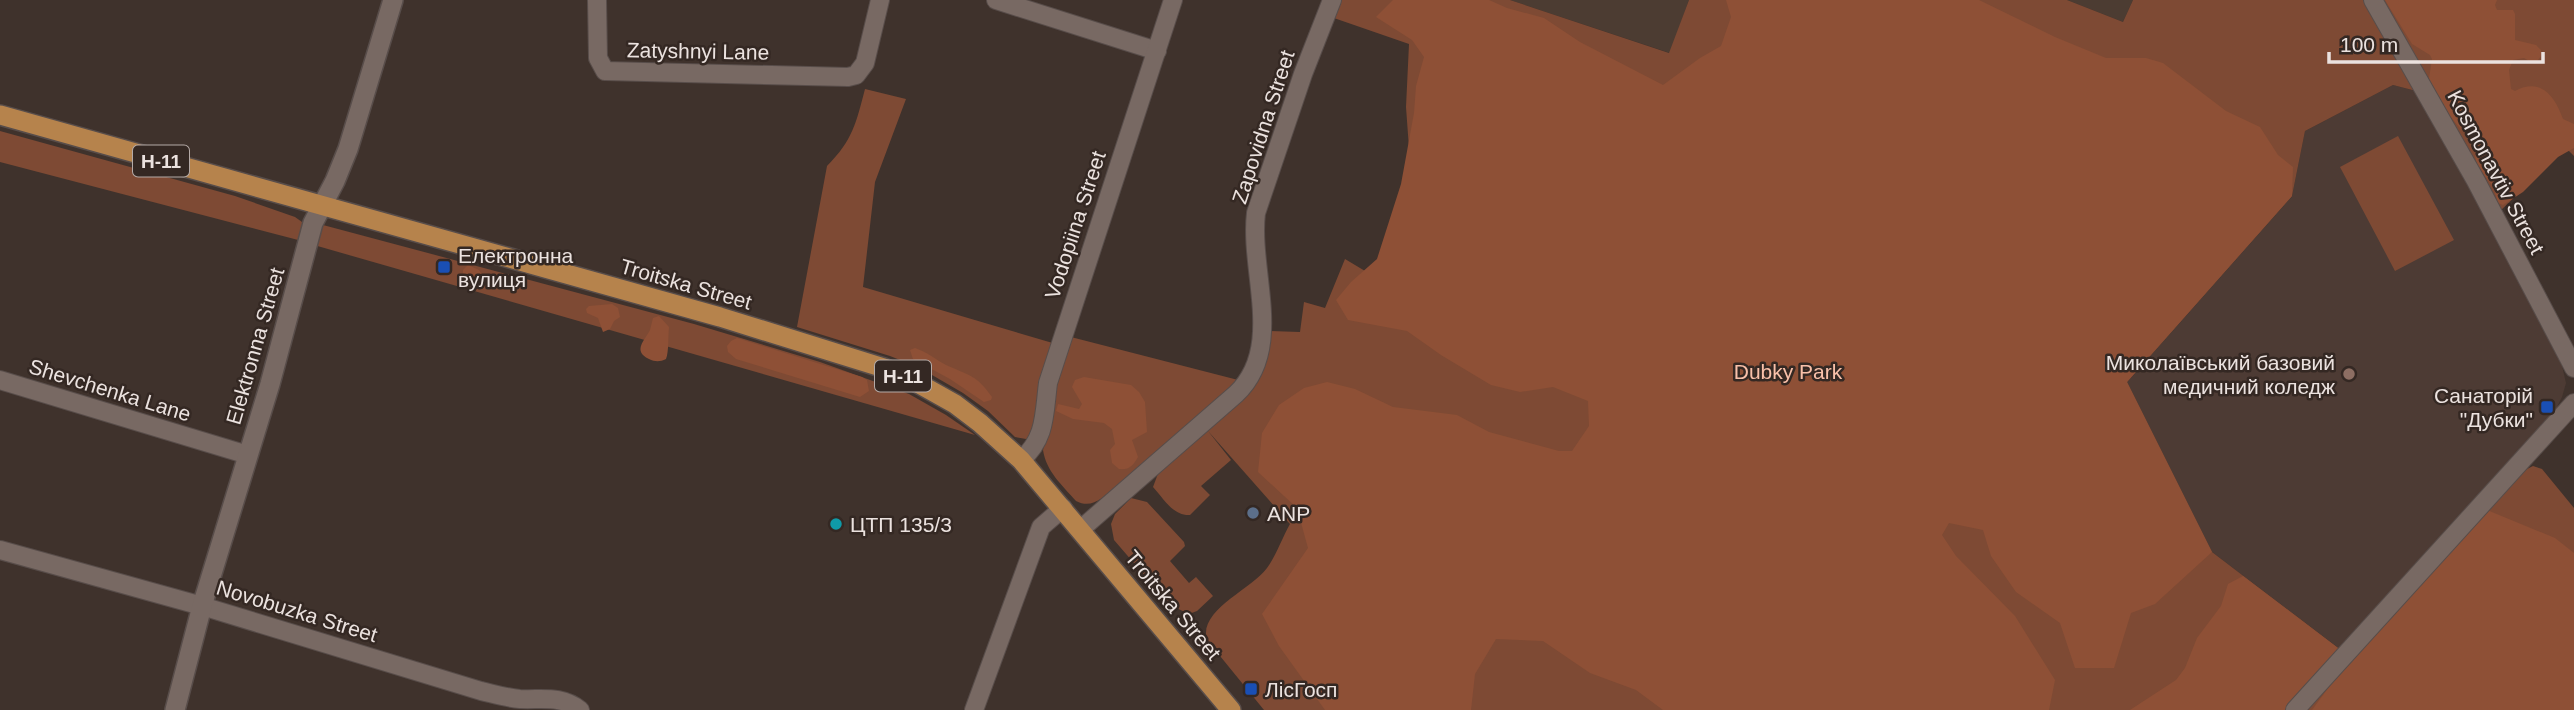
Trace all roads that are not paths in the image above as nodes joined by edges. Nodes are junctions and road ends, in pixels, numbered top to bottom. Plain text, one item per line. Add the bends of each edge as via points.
1 (393, 0) edge
2 (597, 0) edge
3 (880, 0) edge
4 (996, 0) edge
5 (1173, 0) edge
6 (1332, 0) edge
7 (2373, 0) edge
8 (1157, 51) junction
9 (0, 115) edge
10 (322, 206) junction
11 (2574, 368) edge
12 (0, 380) edge
13 (2574, 403) edge
14 (248, 455) junction
15 (1020, 460) junction
16 (1063, 509) junction
17 (1080, 529) junction
18 (0, 550) edge
19 (202, 606) junction
20 (175, 710) edge
21 (580, 710) edge
22 (974, 710) edge
23 (1231, 710) edge
24 (2295, 710) edge

1 - 10 street, Elektronna Street via 348,149
2 - 3 street, Zatyshnyi Lane via 598,58 606,71 848,77 861,70
4 - 8 street
5 - 8 street, Vodopiina Street
6 - 17 street, Zapovidna Street via 1256,213 1262,320 1254,371 1236,394
7 - 11 street, Kosmonavtiv Street
8 - 15 street, Vodopiina Street via 1048,383 1040,436 1033,450
9 - 10 main road, Troitska Street / Н-11
10 - 14 street, Elektronna Street via 313,223
10 - 15 main road, Troitska Street / Н-11 via 720,317 884,368 954,404
12 - 14 street, Shevchenka Lane
13 - 24 street
14 - 19 street, Elektronna Street
15 - 16 main road, Troitska Street / Н-11
16 - 17 main road, Troitska Street / Н-11
16 - 22 street via 1041,527
17 - 23 main road, Troitska Street / Н-11
18 - 19 street, Novobuzka Street
19 - 20 street, Elektronna Street
19 - 21 street, Novobuzka Street via 481,691 519,699 549,697

